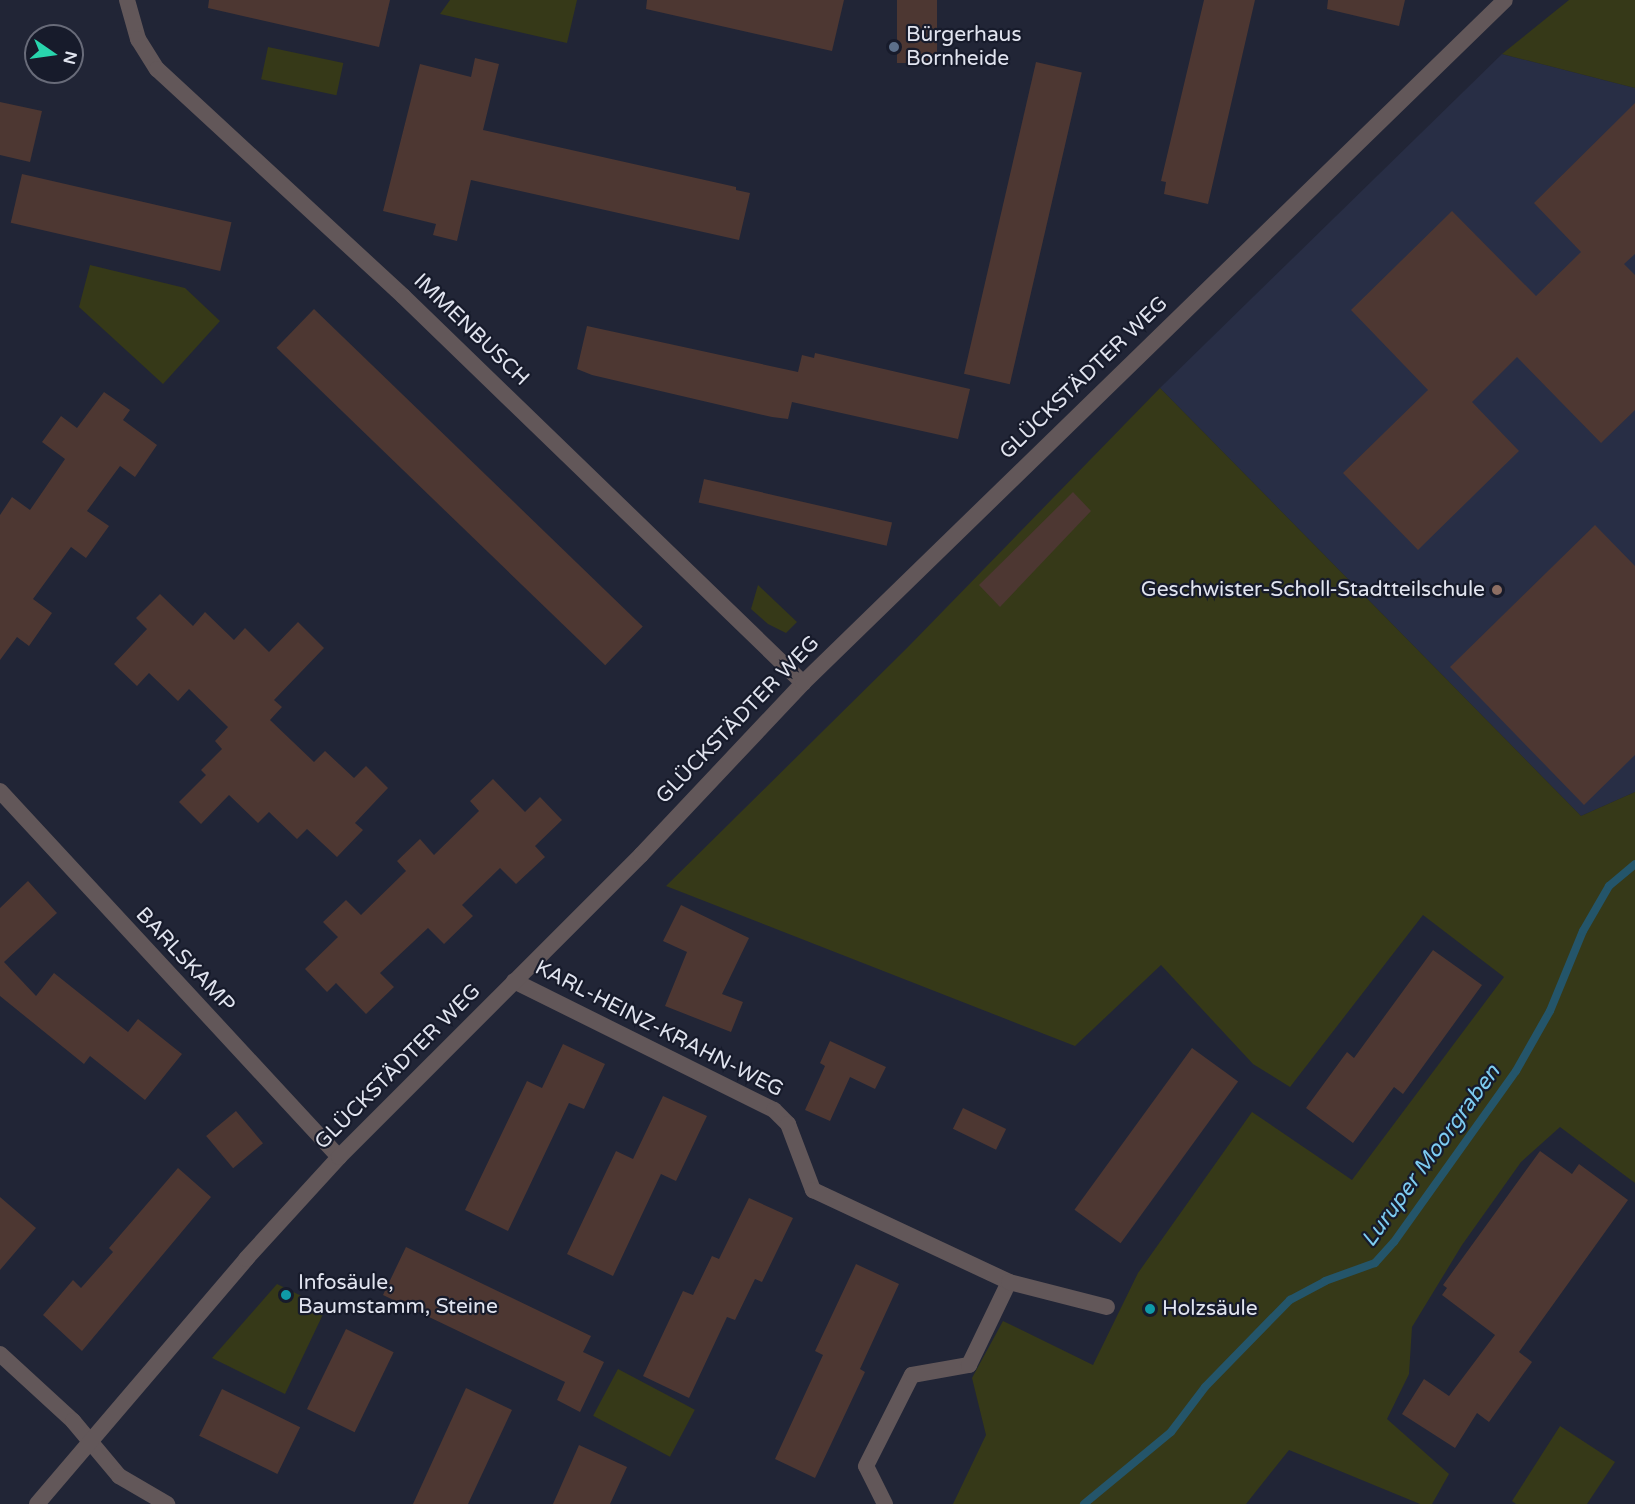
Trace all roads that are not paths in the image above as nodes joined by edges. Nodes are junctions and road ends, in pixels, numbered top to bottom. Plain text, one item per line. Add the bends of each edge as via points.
1 (127, 0) edge
2 (1505, 0) edge
3 (803, 683) junction
4 (0, 791) edge
5 (514, 981) junction
6 (339, 1157) junction
7 (1009, 1282) junction
8 (1107, 1307) dead end
9 (0, 1354) edge
10 (90, 1441) junction
11 (37, 1504) edge
12 (167, 1504) edge
13 (885, 1504) edge

1 - 3 street, IMMENBUSCH via 138,39 157,69 411,304
2 - 3 street, GLÜCKSTÄDTER WEG
3 - 5 street, GLÜCKSTÄDTER WEG
4 - 6 street, BARLSKAMP
5 - 6 street, GLÜCKSTÄDTER WEG
5 - 7 street, KARL-HEINZ-KRAHN-WEG via 774,1110 788,1124 813,1190
6 - 10 street, GLÜCKSTÄDTER WEG
7 - 8 street, KARL-HEINZ-KRAHN-WEG
7 - 13 street via 969,1365 912,1375 866,1466
9 - 10 street
10 - 11 street, GLÜCKSTÄDTER WEG
10 - 12 street via 119,1476

